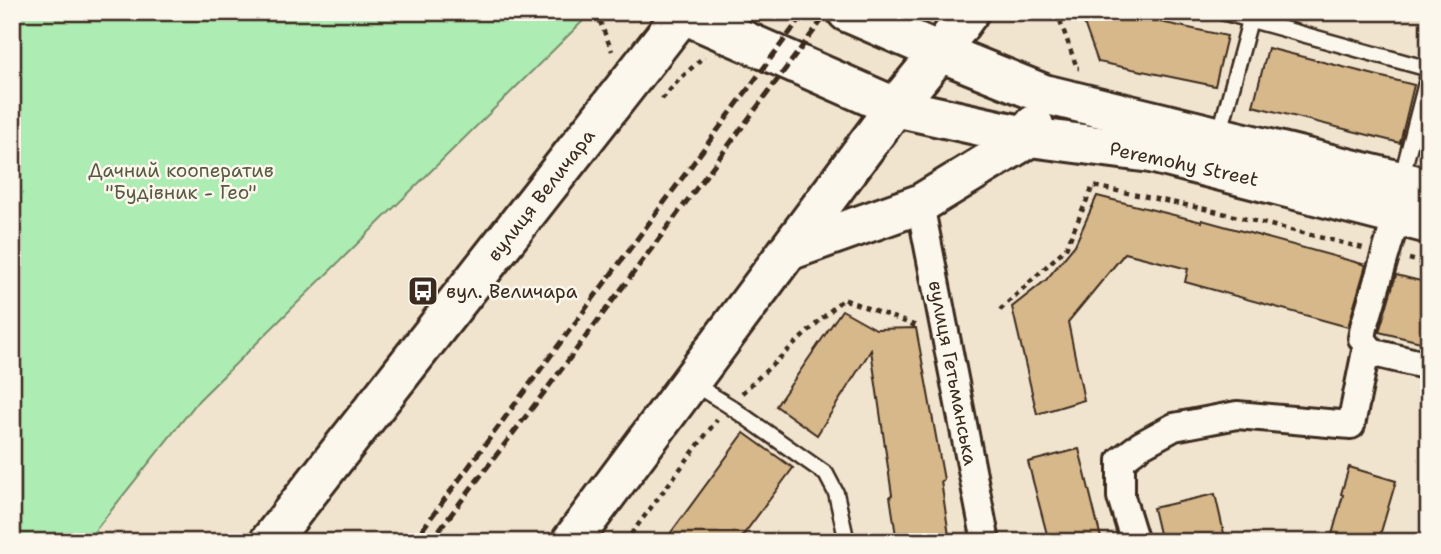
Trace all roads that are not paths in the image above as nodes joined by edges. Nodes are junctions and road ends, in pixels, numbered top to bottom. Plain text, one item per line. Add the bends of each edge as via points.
1 (847, 12) edge
2 (970, 12) edge
3 (1222, 12) edge
4 (682, 13) edge
5 (1250, 20) junction
6 (940, 52) junction
7 (1429, 70) edge
8 (1044, 94) junction
9 (895, 107) junction
10 (1030, 137) junction
11 (1219, 137) junction
12 (1414, 202) edge
13 (920, 204) junction
14 (788, 251) junction
15 (1367, 346) junction
16 (1429, 366) edge
17 (691, 382) junction
18 (270, 542) edge
19 (571, 542) edge
20 (847, 542) edge
21 (986, 542) edge
22 (1135, 542) edge

1 - 6 main road, Peremohy Street
2 - 6 main road
3 - 5 lane
4 - 9 main road, Peremohy Street
4 - 18 main road, вулиця Величара
5 - 7 lane
5 - 11 lane
6 - 8 main road, Peremohy Street
6 - 9 main road
7 - 12 lane
8 - 10 main road
8 - 11 main road, Peremohy Street
9 - 10 main road, Peremohy Street
9 - 14 main road
10 - 12 main road, Peremohy Street via 1151,153
10 - 13 main road
11 - 12 main road, Peremohy Street
12 - 15 street via 1385,253 1364,327 1362,338
13 - 14 main road
13 - 21 street, вулиця Гетьманська
14 - 17 main road
15 - 16 street via 1374,353
15 - 22 street via 1350,425 1237,415 1174,427 1121,460 1121,497
17 - 19 main road
17 - 20 lane via 826,474 836,493

